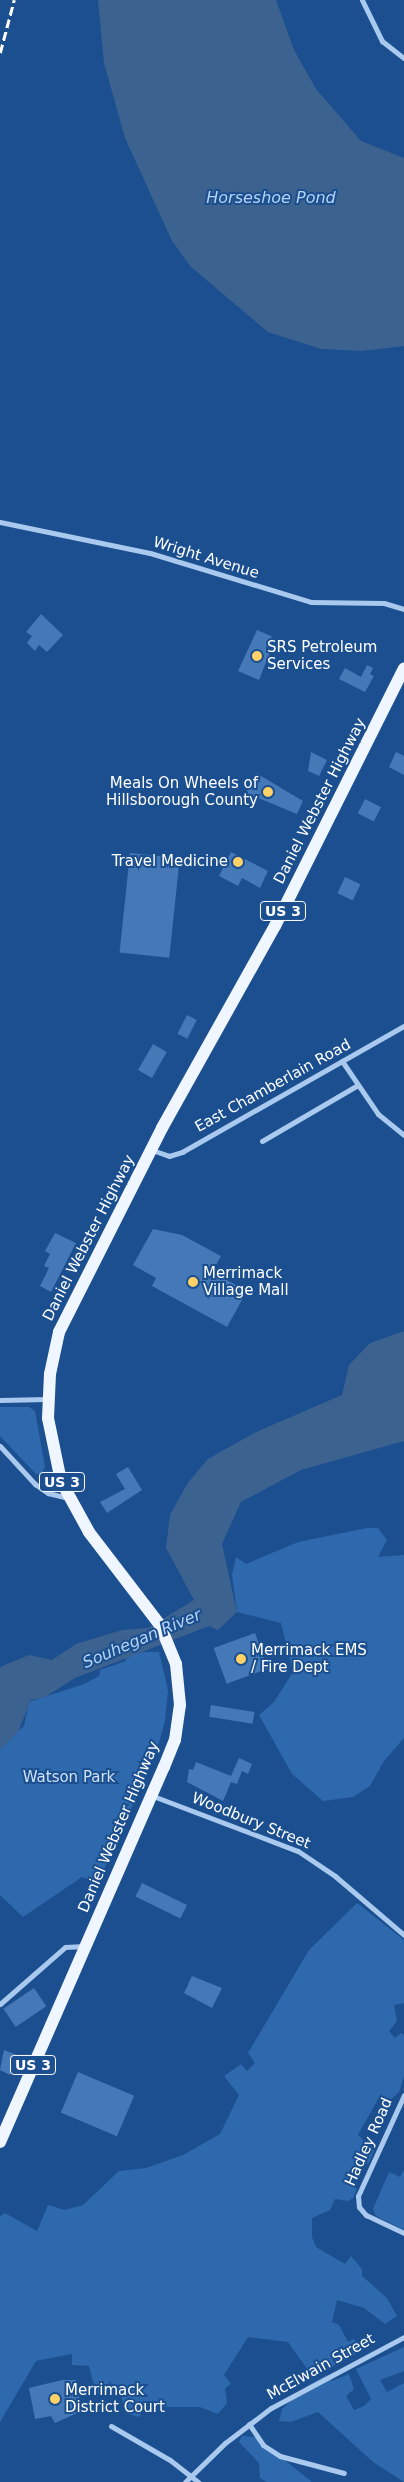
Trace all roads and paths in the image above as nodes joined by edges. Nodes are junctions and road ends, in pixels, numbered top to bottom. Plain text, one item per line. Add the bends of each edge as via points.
1 (362, 0) edge
2 (404, 58) edge
3 (0, 522) edge
4 (404, 610) edge
5 (404, 668) edge
6 (404, 1026) edge
7 (342, 1061) junction
8 (358, 1086) junction
9 (404, 1135) edge
10 (262, 1140) dead end
11 (151, 1150) junction
12 (48, 1398) junction
13 (0, 1400) edge
14 (0, 1446) edge
15 (68, 1498) junction
16 (152, 1796) junction
17 (404, 1935) edge
18 (85, 1946) junction
19 (0, 2004) edge
20 (404, 2095) edge
21 (0, 2142) edge
22 (404, 2233) edge
23 (404, 2337) edge
24 (248, 2424) junction
25 (111, 2426) dead end
26 (344, 2473) dead end
27 (190, 2476) junction
28 (185, 2482) edge
29 (198, 2482) edge

1 - 2 street via 382,41
3 - 4 street, Wright Avenue via 150,554 311,602 384,603
5 - 11 main road, Daniel Webster Highway / US 3 via 275,926
6 - 7 street, East Chamberlain Road
7 - 8 street
7 - 11 street, East Chamberlain Road via 182,1152 169,1156
8 - 9 street via 378,1114
8 - 10 street
11 - 12 main road, Daniel Webster Highway / US 3 via 66,1312 53,1353
12 - 13 street
12 - 15 main road, Daniel Webster Highway / US 3 via 51,1439
14 - 15 street via 36,1484 48,1493
15 - 16 main road, Daniel Webster Highway / US 3 via 89,1532 148,1608 176,1664 180,1698 178,1725
16 - 17 street, Woodbury Street via 298,1851 341,1881
16 - 18 main road, Daniel Webster Highway / US 3
18 - 19 street via 65,1947
18 - 21 main road, Daniel Webster Highway / US 3
20 - 22 street, Hadley Road via 358,2196 359,2207 366,2215
23 - 24 street, McElwain Street via 306,2386
24 - 26 street via 263,2445 280,2456
24 - 27 street, McElwain Street
25 - 27 street
27 - 28 street, McElwain Street
27 - 29 street

